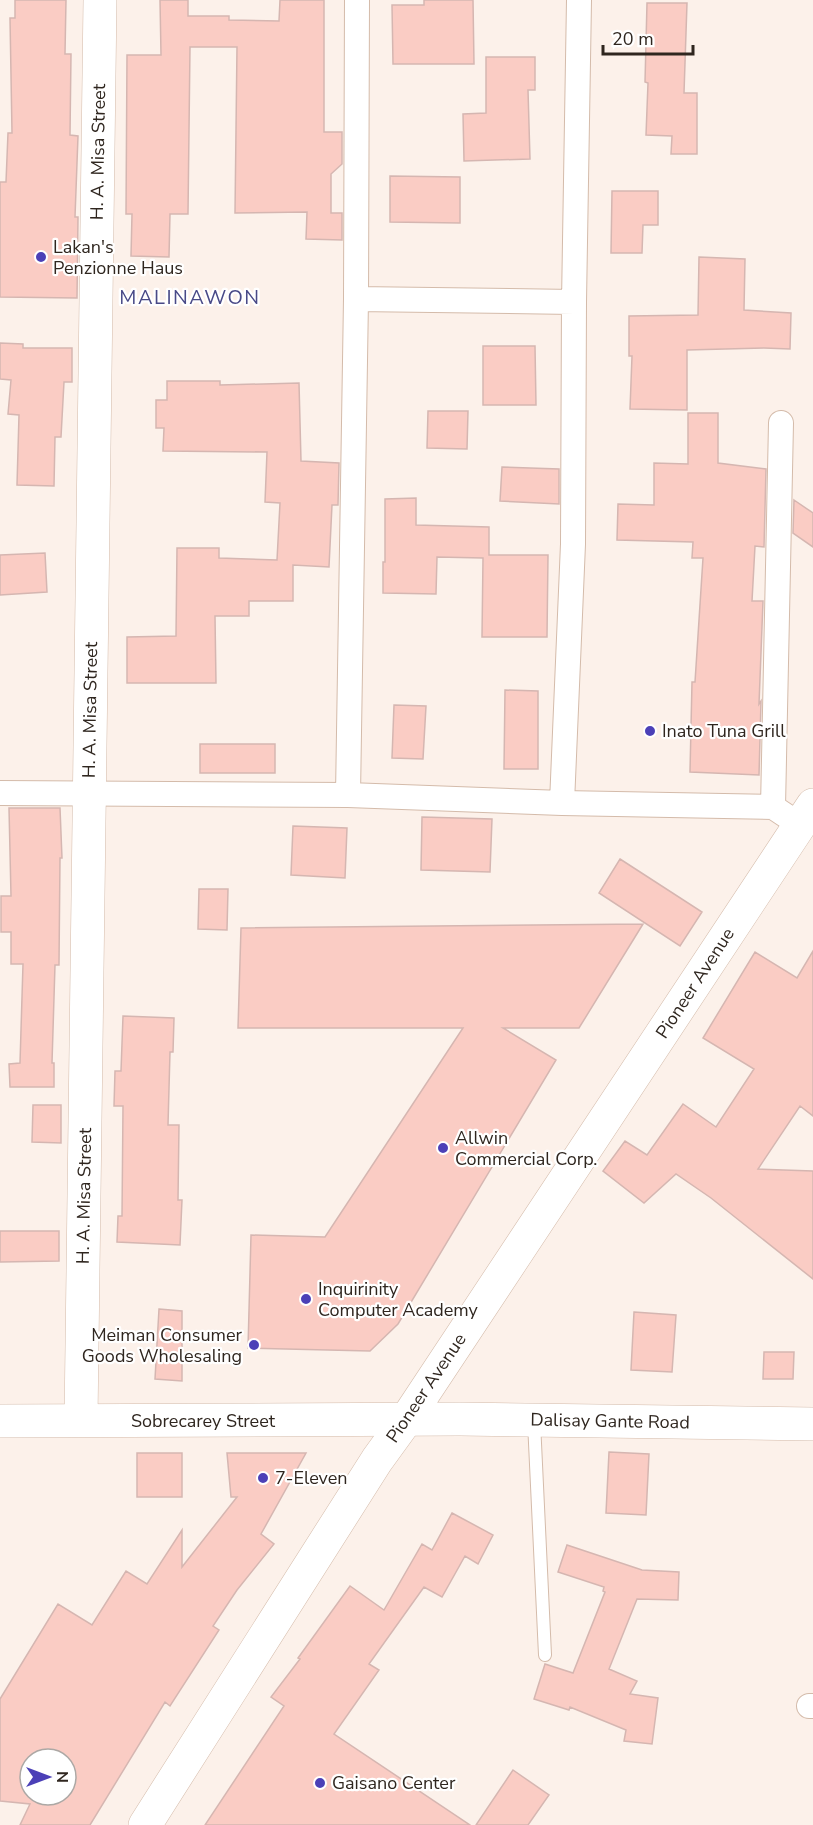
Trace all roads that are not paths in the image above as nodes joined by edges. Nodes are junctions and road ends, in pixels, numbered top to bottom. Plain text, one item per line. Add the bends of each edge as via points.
1 (100, 0) edge
2 (357, 0) edge
3 (579, 0) edge
4 (356, 299) junction
5 (574, 302) junction
6 (781, 423) dead end
7 (0, 793) edge
8 (89, 793) junction
9 (348, 795) junction
10 (562, 803) junction
11 (773, 807) junction
12 (806, 815) edge
13 (81, 1420) junction
14 (406, 1420) junction
15 (534, 1420) junction
16 (0, 1421) edge
17 (813, 1424) edge
18 (545, 1654) dead end
19 (145, 1825) edge

1 - 8 main road, H. A. Misa Street
2 - 4 street
3 - 5 street
4 - 5 street
4 - 9 street
5 - 10 street via 573,544
6 - 11 street
7 - 8 street
8 - 9 street
8 - 13 main road, H. A. Misa Street
9 - 10 street
10 - 11 street
11 - 12 street
12 - 14 main road, Pioneer Avenue
13 - 14 main road, Sobrecarey Street
13 - 16 main road, Sobrecarey Street
14 - 15 main road, Dalisay Gante Road
14 - 19 main road, Pioneer Avenue
15 - 17 main road, Dalisay Gante Road
15 - 18 lane

